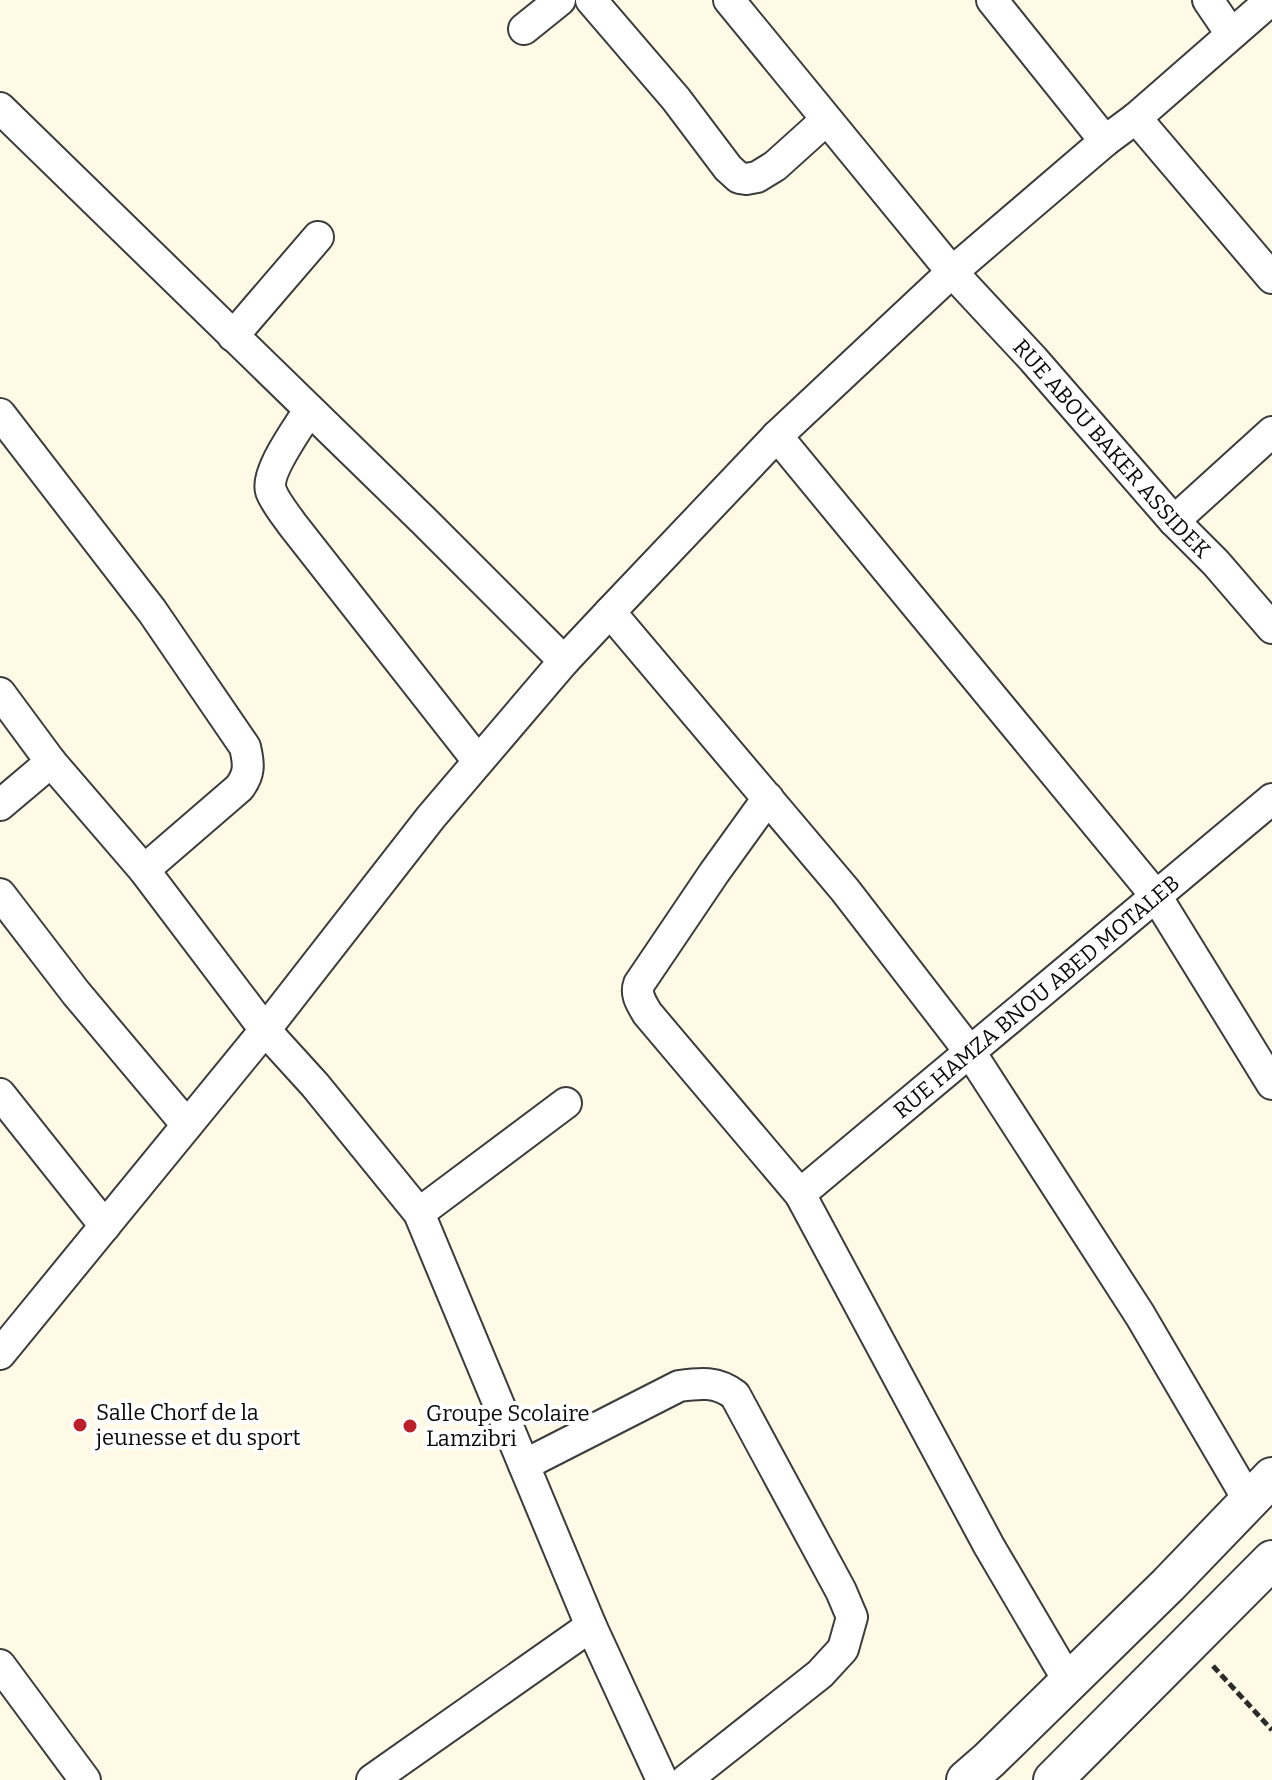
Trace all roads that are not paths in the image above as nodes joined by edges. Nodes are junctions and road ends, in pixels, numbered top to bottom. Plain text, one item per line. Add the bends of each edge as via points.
1 (560, 0) edge
2 (591, 0) edge
3 (729, 0) edge
4 (992, 0) edge
5 (1208, 0) edge
6 (1271, 0) edge
7 (524, 29) dead end
8 (1231, 34) junction
9 (0, 108) edge
10 (1136, 118) junction
11 (826, 120) junction
12 (1105, 141) junction
13 (318, 237) dead end
14 (952, 272) junction
15 (1272, 278) edge
16 (233, 336) junction
17 (309, 410) junction
18 (0, 414) edge
19 (1272, 432) edge
20 (777, 436) junction
21 (1174, 521) junction
22 (1262, 594) edge
23 (610, 612) junction
24 (1272, 628) edge
25 (564, 661) junction
26 (0, 693) edge
27 (478, 761) junction
28 (51, 762) junction
29 (768, 798) junction
30 (1272, 799) edge
31 (0, 805) edge
32 (144, 870) junction
33 (0, 894) edge
34 (1156, 896) junction
35 (265, 1030) junction
36 (970, 1052) junction
37 (1272, 1084) edge
38 (0, 1094) edge
39 (566, 1103) dead end
40 (187, 1125) junction
41 (800, 1194) junction
42 (419, 1213) junction
43 (105, 1226) junction
44 (0, 1354) edge
45 (524, 1465) junction
46 (1260, 1489) edge
47 (1272, 1560) edge
48 (591, 1626) junction
49 (2, 1671) edge
50 (1069, 1682) junction
51 (85, 1780) edge
52 (372, 1780) edge
53 (662, 1780) edge
54 (686, 1780) edge
55 (966, 1780) edge
56 (1053, 1780) edge

1 - 7 street
2 - 11 street via 739,178 757,177 775,166
3 - 11 street, RUE ABOU BAKER ASSIDEK
4 - 12 street
5 - 8 street
6 - 8 street
8 - 10 street
9 - 16 street
10 - 12 street
10 - 15 street
11 - 14 street, RUE ABOU BAKER ASSIDEK
12 - 14 street
13 - 16 street
14 - 20 street
14 - 21 street, RUE ABOU BAKER ASSIDEK
16 - 17 street
17 - 25 street
17 - 27 street via 279,459 272,493
18 - 32 street via 152,611 245,747 249,766 239,788
19 - 21 street
20 - 23 street
20 - 34 street
21 - 22 street, RUE ABOU BAKER ASSIDEK via 1216,563
22 - 24 street, RUE ABOU BAKER ASSIDEK
23 - 25 street
23 - 29 street
25 - 27 street
26 - 28 street
27 - 35 street
28 - 31 street
28 - 32 street
29 - 36 street
29 - 41 street via 637,989 647,1013
30 - 34 street, RUE HAMZA BNOU ABED MOTALEB
32 - 35 street
33 - 40 street
34 - 36 street, RUE HAMZA BNOU ABED MOTALEB
34 - 37 street
35 - 40 street
35 - 42 street
36 - 41 street, RUE HAMZA BNOU ABED MOTALEB
36 - 46 street
38 - 43 street
39 - 42 street
40 - 43 street
41 - 50 street via 989,1546
42 - 45 street
43 - 44 street
45 - 48 street
45 - 54 street via 679,1386 717,1384 735,1395 841,1591 852,1617 843,1649 820,1674
46 - 50 street
47 - 56 street
48 - 52 street
48 - 53 street
49 - 51 street
50 - 55 street

